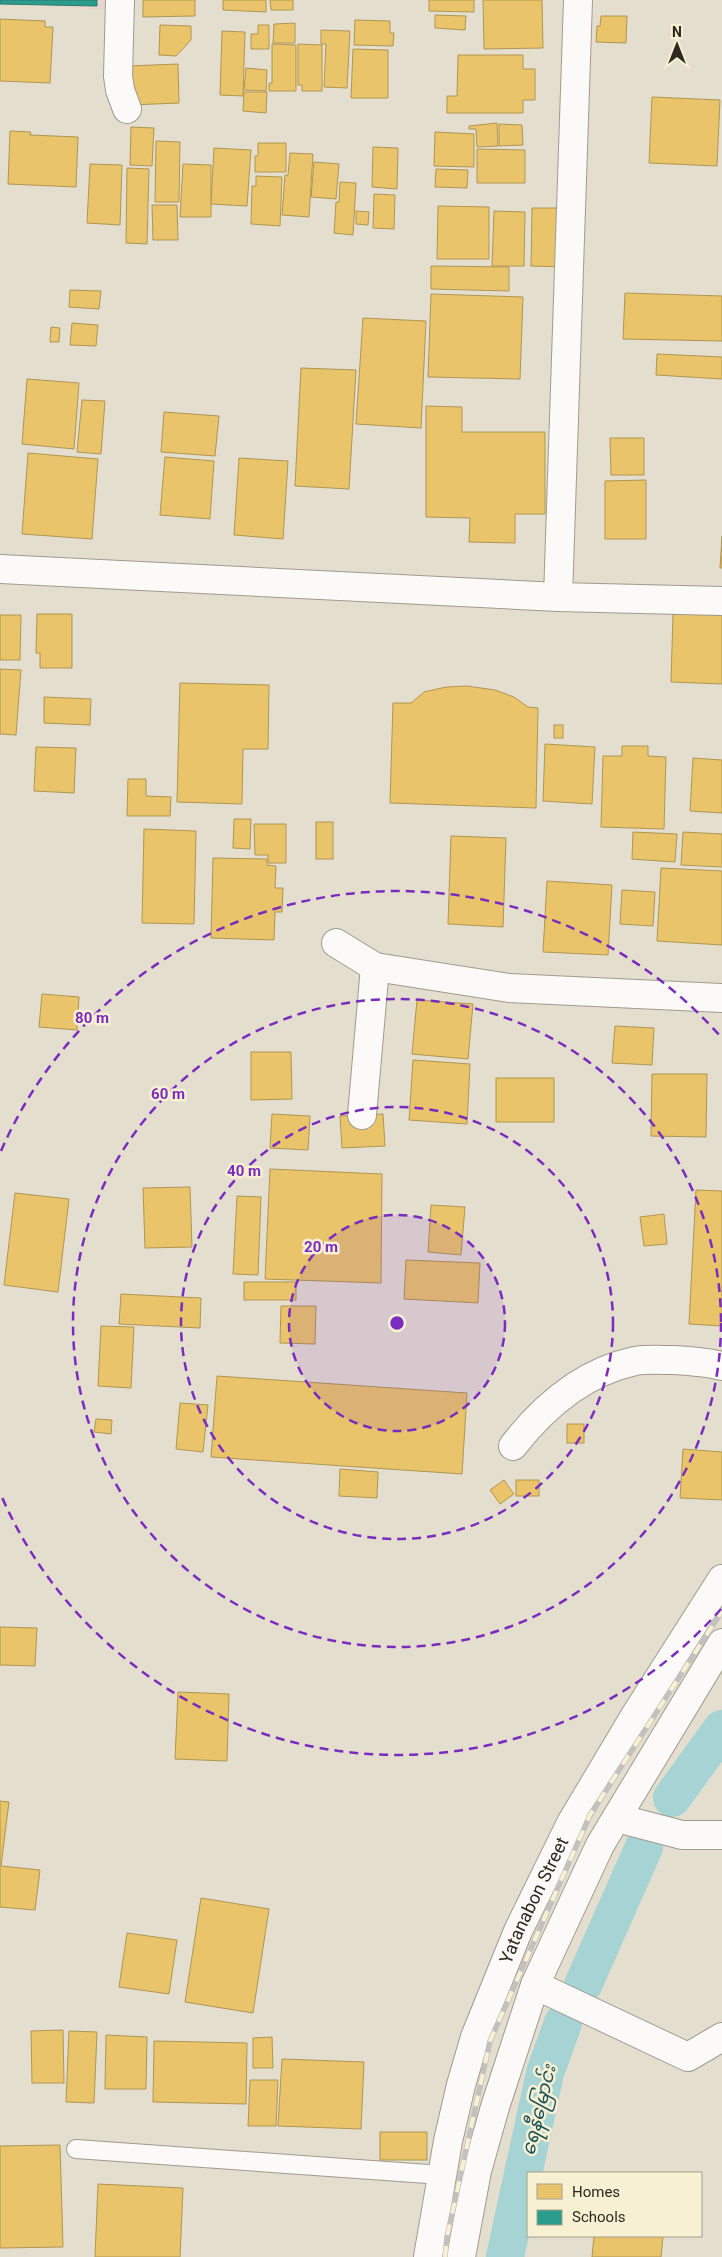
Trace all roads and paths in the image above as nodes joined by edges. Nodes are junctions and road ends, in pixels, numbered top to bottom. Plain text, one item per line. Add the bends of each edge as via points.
1 (120, 0) edge
2 (578, 0) edge
3 (127, 109) dead end
4 (0, 569) edge
5 (558, 597) junction
6 (722, 601) edge
7 (336, 943) dead end
8 (375, 967) junction
9 (722, 998) edge
10 (362, 1115) dead end
11 (722, 1366) edge
12 (512, 1446) dead end
13 (720, 1587) edge
14 (722, 1644) edge
15 (617, 1818) junction
16 (722, 1835) edge
17 (535, 1985) junction
18 (722, 2037) edge
19 (76, 2149) dead end
20 (442, 2175) junction
21 (428, 2257) edge
22 (461, 2257) edge

1 - 3 street via 118,76
2 - 5 street
4 - 5 street
5 - 6 street
7 - 8 street
8 - 9 street via 509,988
8 - 10 street
11 - 12 street via 661,1360 637,1361 615,1367 563,1394 532,1422
13 - 20 street, Yatanabon Street via 636,1714 571,1823 518,1932 472,2047
14 - 15 street
15 - 16 street via 682,1835
15 - 17 street via 600,1845
17 - 18 street via 688,2057
17 - 22 street via 477,2170
19 - 20 lane
20 - 21 street, Yatanabon Street

